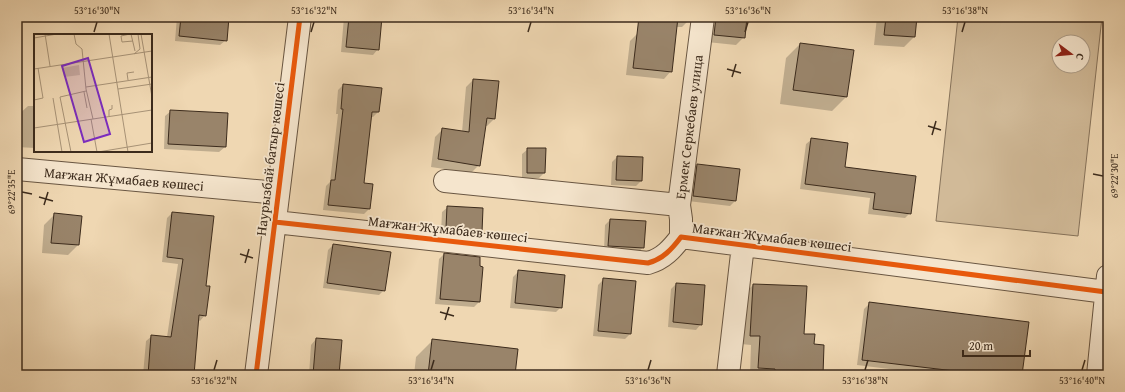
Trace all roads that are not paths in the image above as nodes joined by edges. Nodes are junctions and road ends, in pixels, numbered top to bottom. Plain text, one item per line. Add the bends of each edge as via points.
1 (300, 17) edge
2 (703, 17) edge
3 (17, 169) edge
4 (445, 181) dead end
5 (278, 193) junction
6 (679, 205) junction
7 (275, 222) junction
8 (681, 237) junction
9 (743, 245) junction
10 (1107, 287) edge
11 (256, 375) edge
12 (728, 375) edge
13 (1098, 375) edge

1 - 5 street, Наурызбай батыр көшесі
2 - 6 street, Ермек Серкебаев улица
3 - 5 street, Мағжан Жұмабаев көшесі
4 - 6 street
5 - 7 street, Наурызбай батыр көшесі
6 - 8 street, Ермек Серкебаев улица
7 - 8 street, Мағжан Жұмабаев көшесі via 648,263 664,256
7 - 11 street, Наурызбай батыр көшесі
8 - 9 street, Мағжан Жұмабаев көшесі
9 - 10 street, Мағжан Жұмабаев көшесі
9 - 12 street
10 - 13 street

